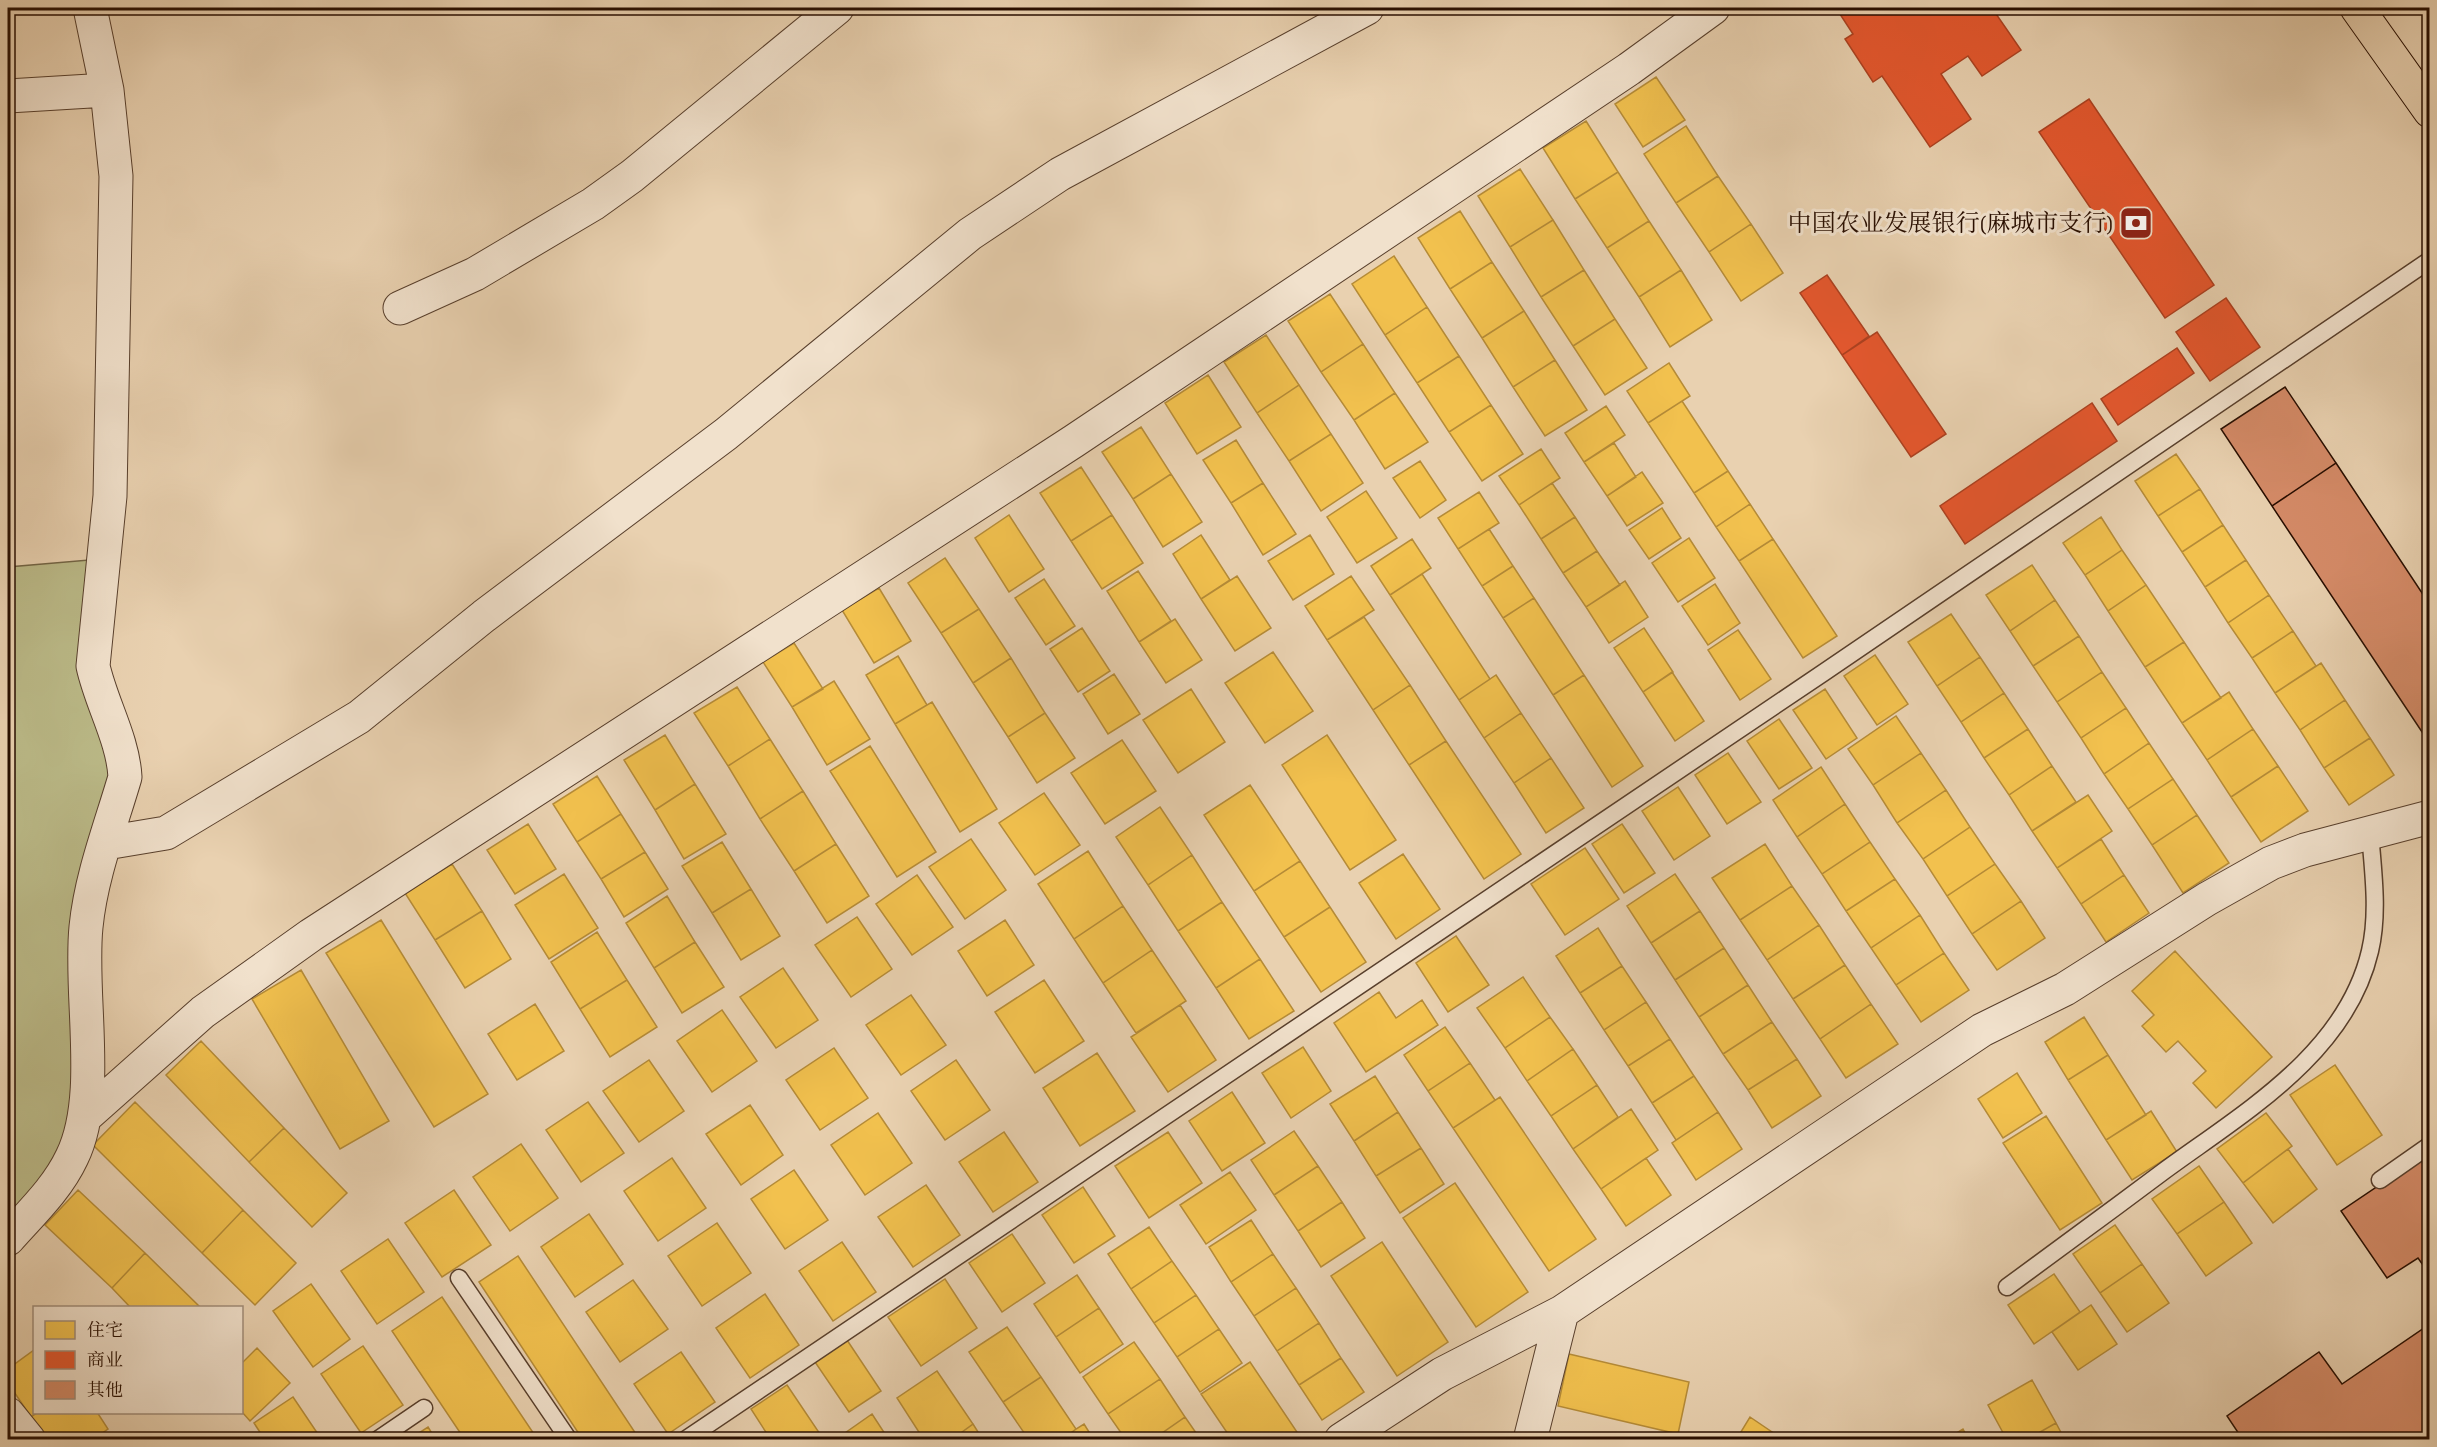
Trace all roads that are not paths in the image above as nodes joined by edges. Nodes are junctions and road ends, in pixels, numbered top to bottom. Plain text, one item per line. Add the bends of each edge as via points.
1 (90, 8) edge
2 (837, 8) edge
3 (1368, 8) edge
4 (1713, 8) edge
5 (2357, 8) edge
6 (107, 90) junction
7 (8, 96) edge
8 (2430, 111) edge
9 (2430, 260) edge
10 (400, 308) dead end
11 (2430, 817) edge
12 (2370, 833) junction
13 (106, 843) junction
14 (86, 1116) junction
15 (2430, 1145) edge
16 (2379, 1180) dead end
17 (8, 1239) edge
18 (459, 1278) dead end
19 (2007, 1287) dead end
20 (1562, 1312) junction
21 (424, 1408) dead end
22 (8, 1414) edge
23 (29, 1440) edge
24 (377, 1440) edge
25 (569, 1440) edge
26 (685, 1440) edge
27 (1341, 1440) edge
28 (1530, 1440) edge

1 - 6 street
2 - 10 street via 601,198 475,274
3 - 13 street via 1060,174 969,234 726,434 484,616 359,717 166,833
4 - 14 street via 1629,69 1074,441 310,935 203,1012
5 - 8 highway
6 - 7 street
6 - 13 street via 116,176 110,484 93,666 124,761 125,777
9 - 26 lane
11 - 12 street
12 - 19 lane via 2375,894 2371,951 2354,996 2318,1048 2275,1090
12 - 20 street via 2271,863 2207,898 2065,989 1982,1030
13 - 14 street via 86,927
14 - 17 street via 73,1156 52,1190
15 - 16 lane
18 - 25 lane
20 - 27 street via 1442,1374
20 - 28 street
21 - 24 lane
22 - 23 street

